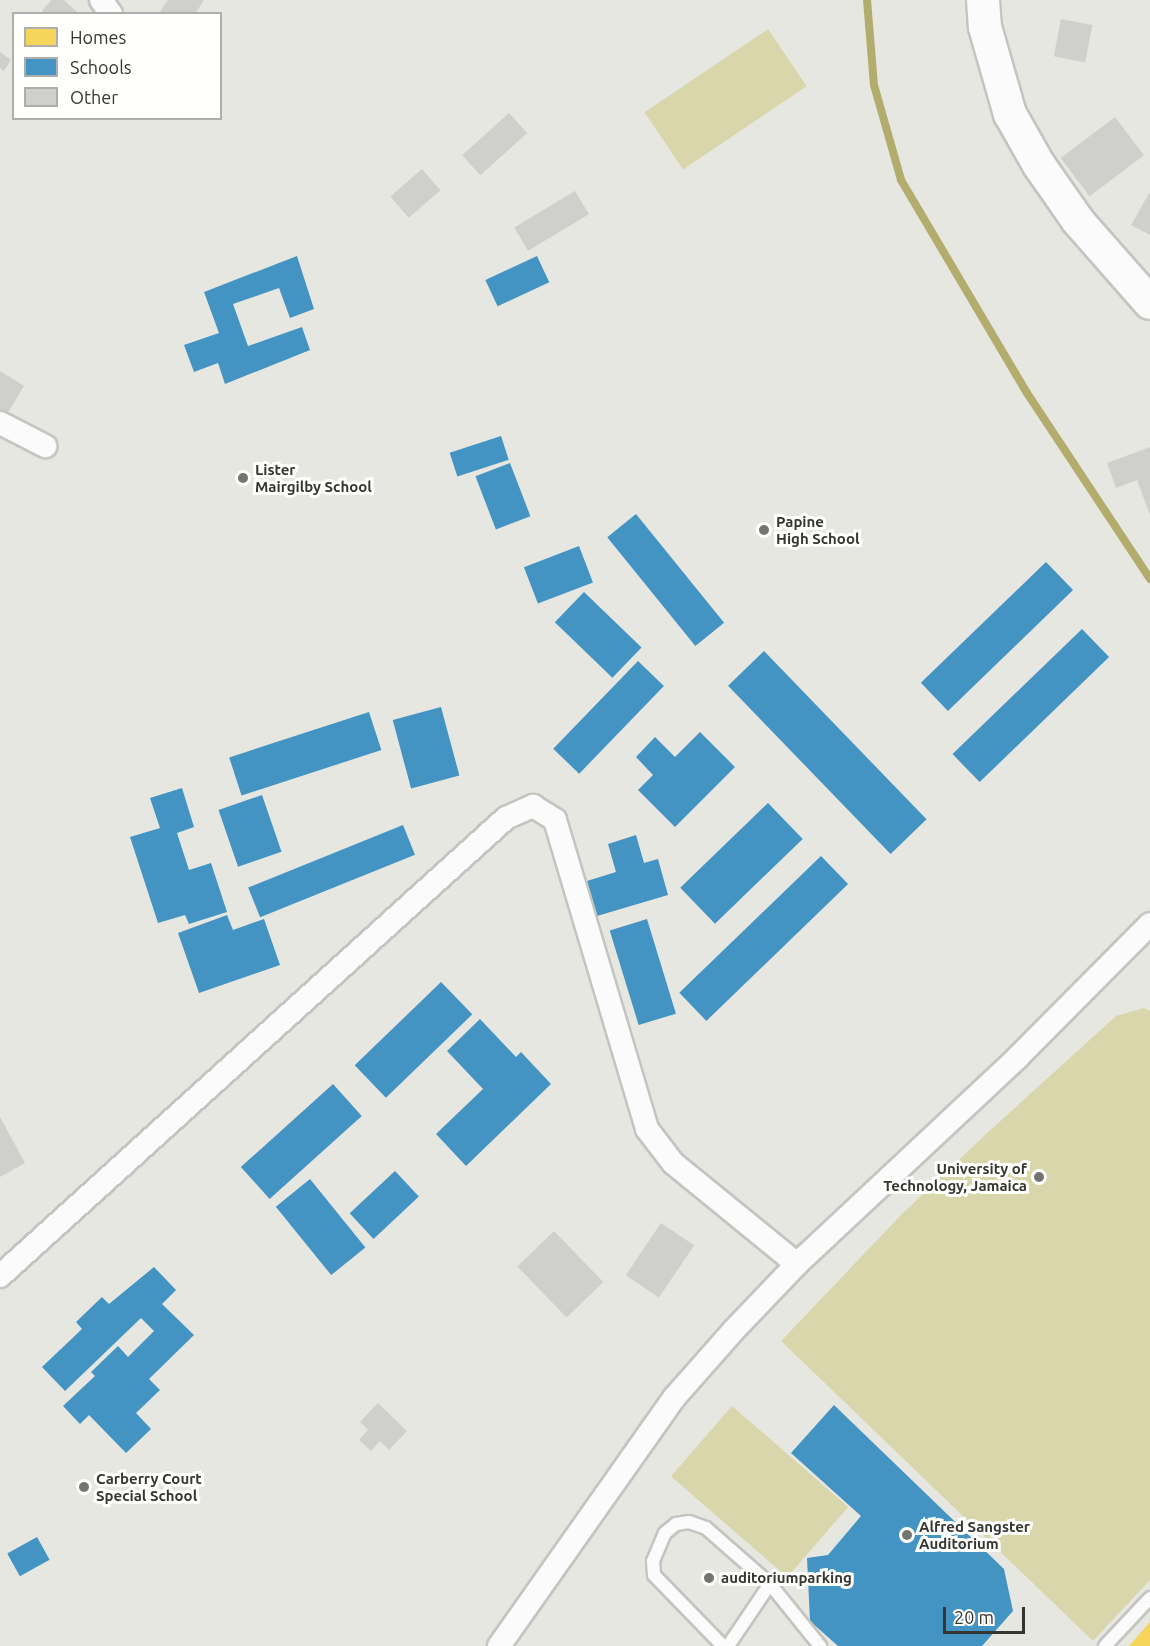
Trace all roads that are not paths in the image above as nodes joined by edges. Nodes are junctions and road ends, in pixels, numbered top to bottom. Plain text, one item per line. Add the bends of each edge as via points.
1 (983, 0) edge
2 (1150, 303) edge
3 (0, 423) edge
4 (45, 446) dead end
5 (1150, 924) edge
6 (797, 1264) junction
7 (0, 1276) edge
8 (770, 1584) junction
9 (1150, 1599) edge
10 (499, 1646) edge
11 (726, 1646) edge
12 (820, 1646) edge
13 (1106, 1646) edge

1 - 2 main road via 986,27 1010,114 1078,221
3 - 4 street
5 - 6 street via 1018,1057
6 - 7 street via 673,1163 647,1129 555,820 533,806 506,818
6 - 10 street via 674,1398
8 - 11 lane
8 - 11 lane via 706,1528 689,1522 676,1524 665,1533 653,1562 654,1575
8 - 12 lane
9 - 13 lane

